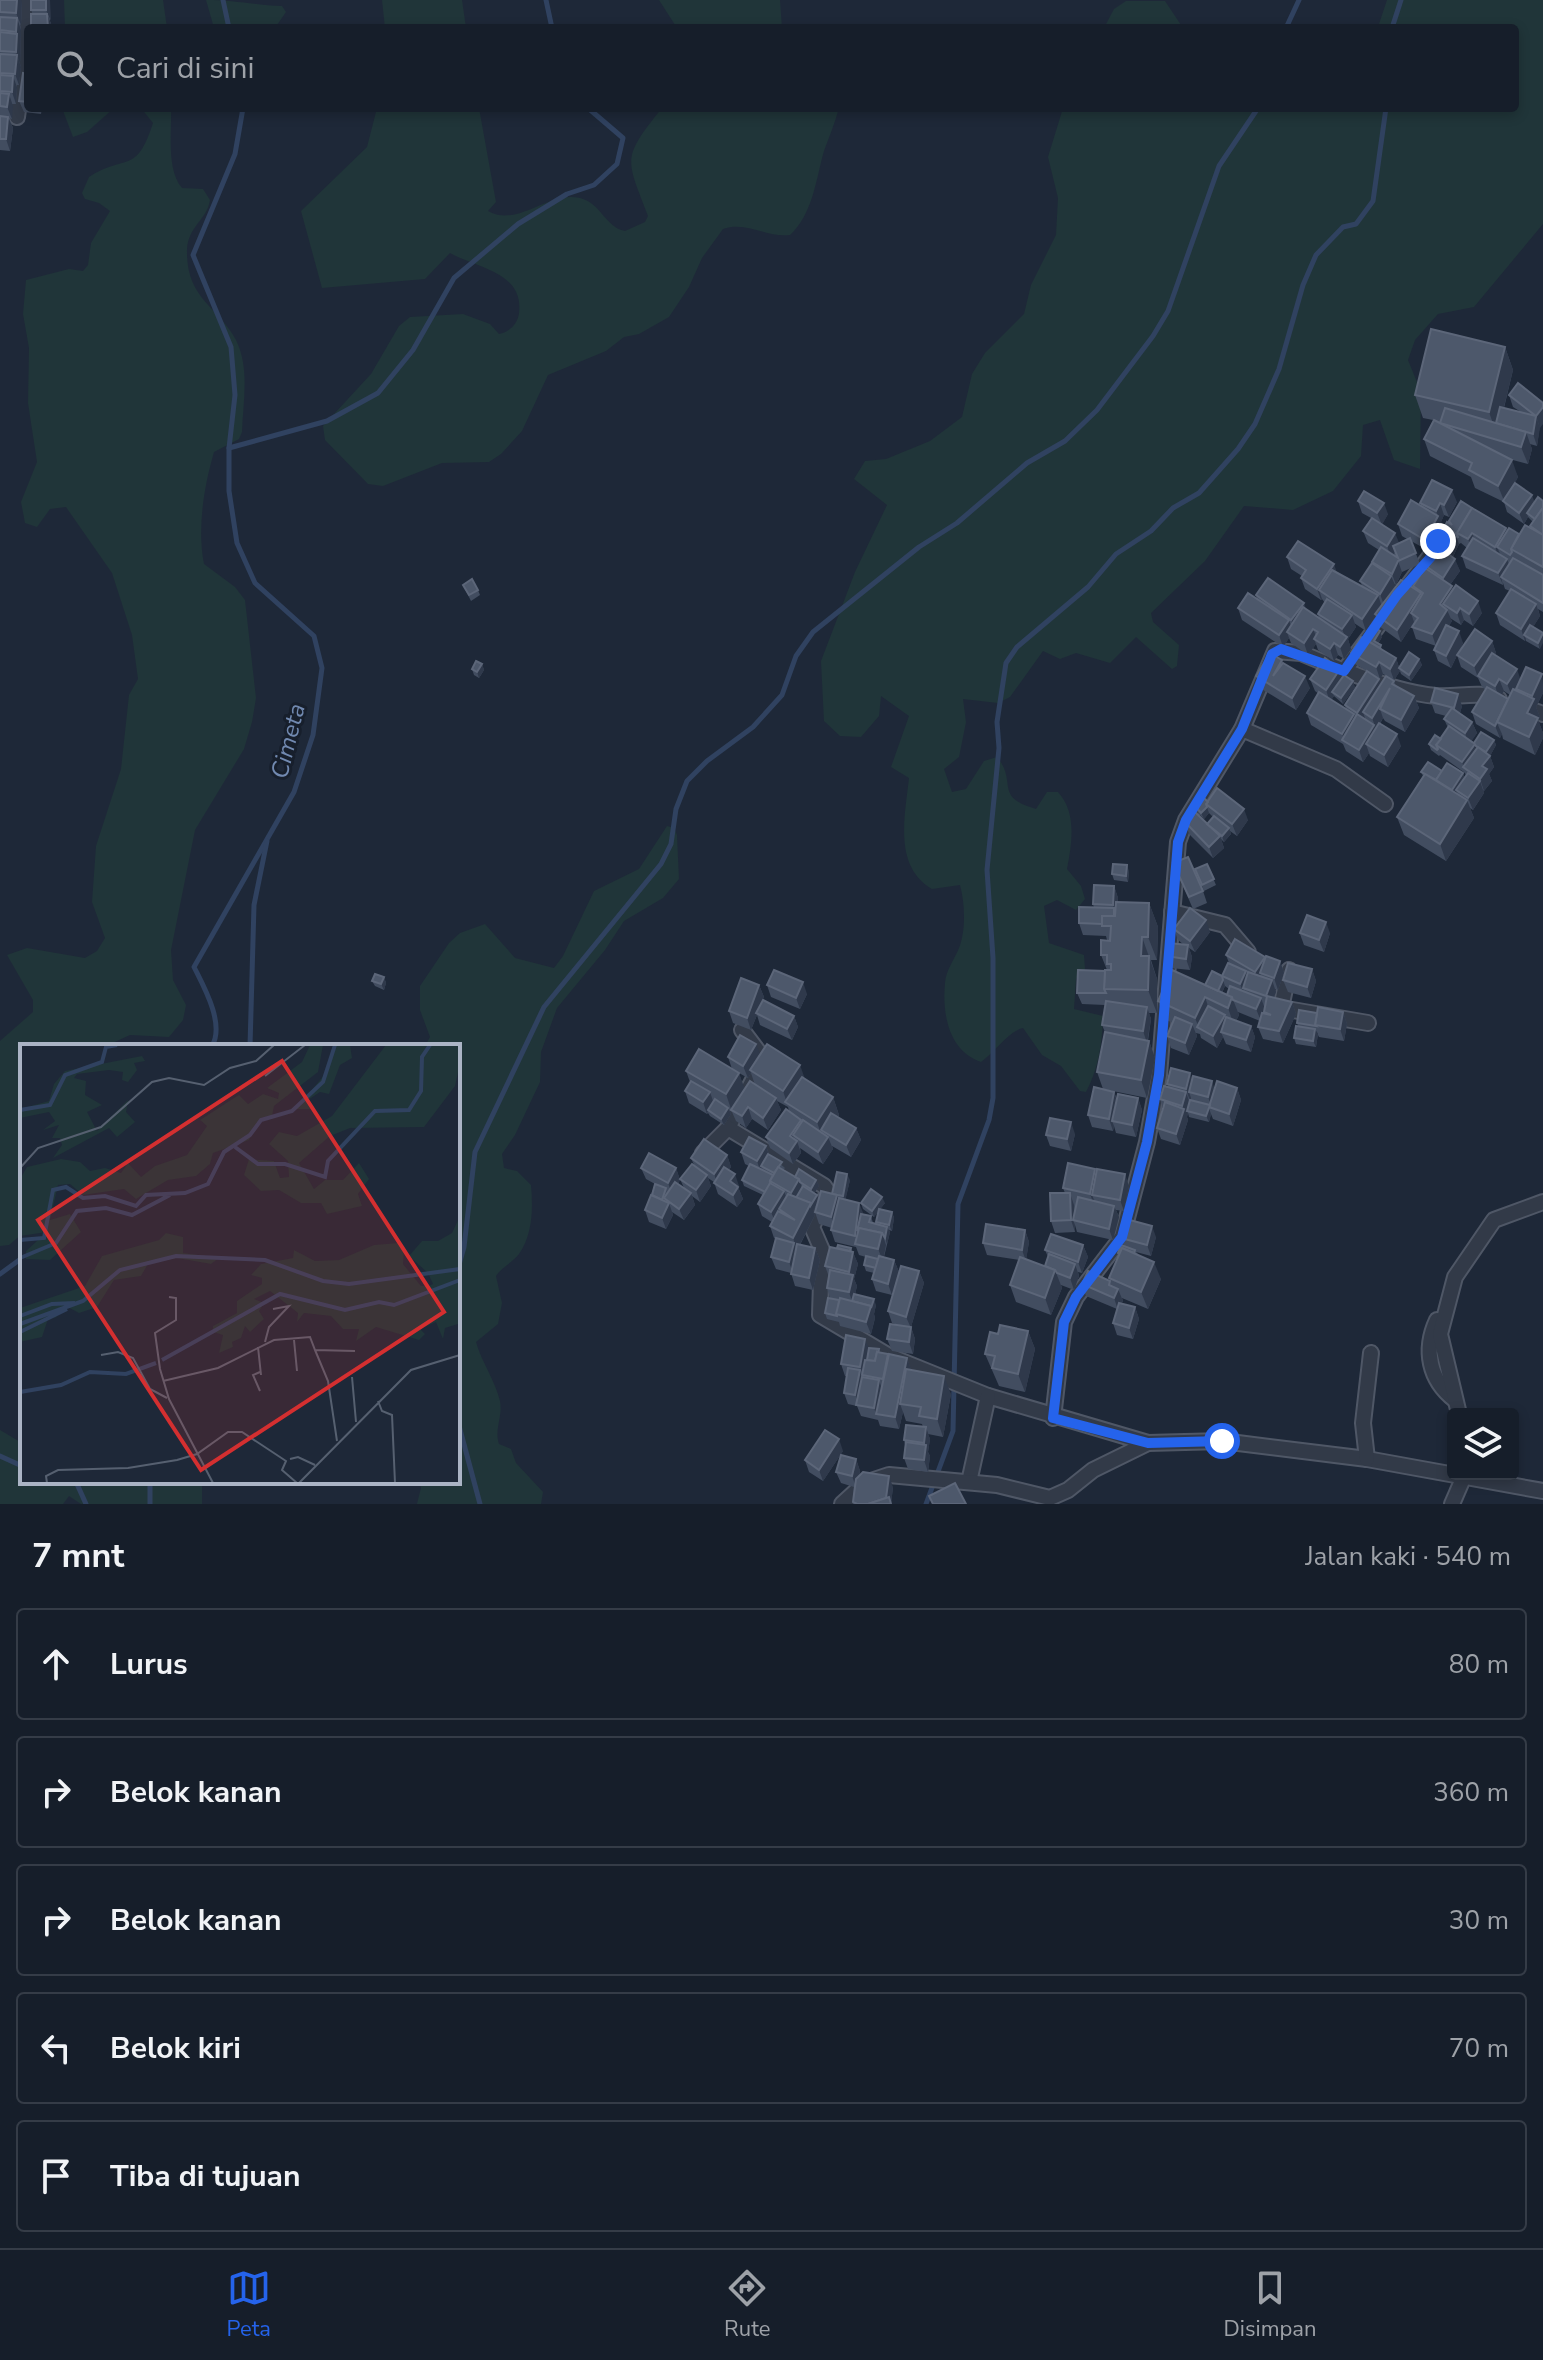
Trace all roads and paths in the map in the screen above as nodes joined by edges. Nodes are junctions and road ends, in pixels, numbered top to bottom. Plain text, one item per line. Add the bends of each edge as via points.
1 (25, 0) edge
2 (25, 24) edge
3 (24, 71) edge
4 (17, 117) dead end
5 (1438, 541) edge
6 (1344, 671) junction
7 (1543, 714) edge
8 (1242, 729) junction
9 (1385, 804) dead end
10 (1172, 912) junction
11 (1368, 1023) dead end
12 (742, 1030) dead end
13 (728, 1128) junction
14 (703, 1153) edge
15 (1543, 1202) edge
16 (1371, 1353) dead end
17 (988, 1396) junction
18 (1457, 1407) edge
19 (1053, 1418) junction
20 (1148, 1443) junction
21 (1367, 1459) junction
22 (1447, 1473) edge
23 (1463, 1480) edge
24 (1486, 1480) edge
25 (969, 1482) junction
26 (1543, 1491) edge
27 (842, 1504) edge
28 (1452, 1504) edge

1 - 2 street
3 - 4 street
5 - 6 street
6 - 7 street via 1408,692 1488,694
6 - 8 street via 1301,653 1275,651
8 - 9 street via 1336,769
8 - 10 street via 1186,820 1175,859
10 - 11 street via 1225,925 1242,949 1281,967 1281,1008
10 - 19 street via 1159,1075 1130,1216 1122,1237 1076,1297 1064,1322
12 - 13 street via 764,1059
13 - 14 street
13 - 17 street via 817,1180 828,1192 812,1227 822,1250 820,1315 889,1356
15 - 18 street via 1494,1220 1455,1277 1440,1334
16 - 21 street via 1363,1423
17 - 19 street
17 - 25 street
19 - 20 street
20 - 21 street via 1222,1441
20 - 25 street via 1050,1498
21 - 22 street
23 - 28 street
24 - 26 street
25 - 27 street via 889,1475 865,1483

